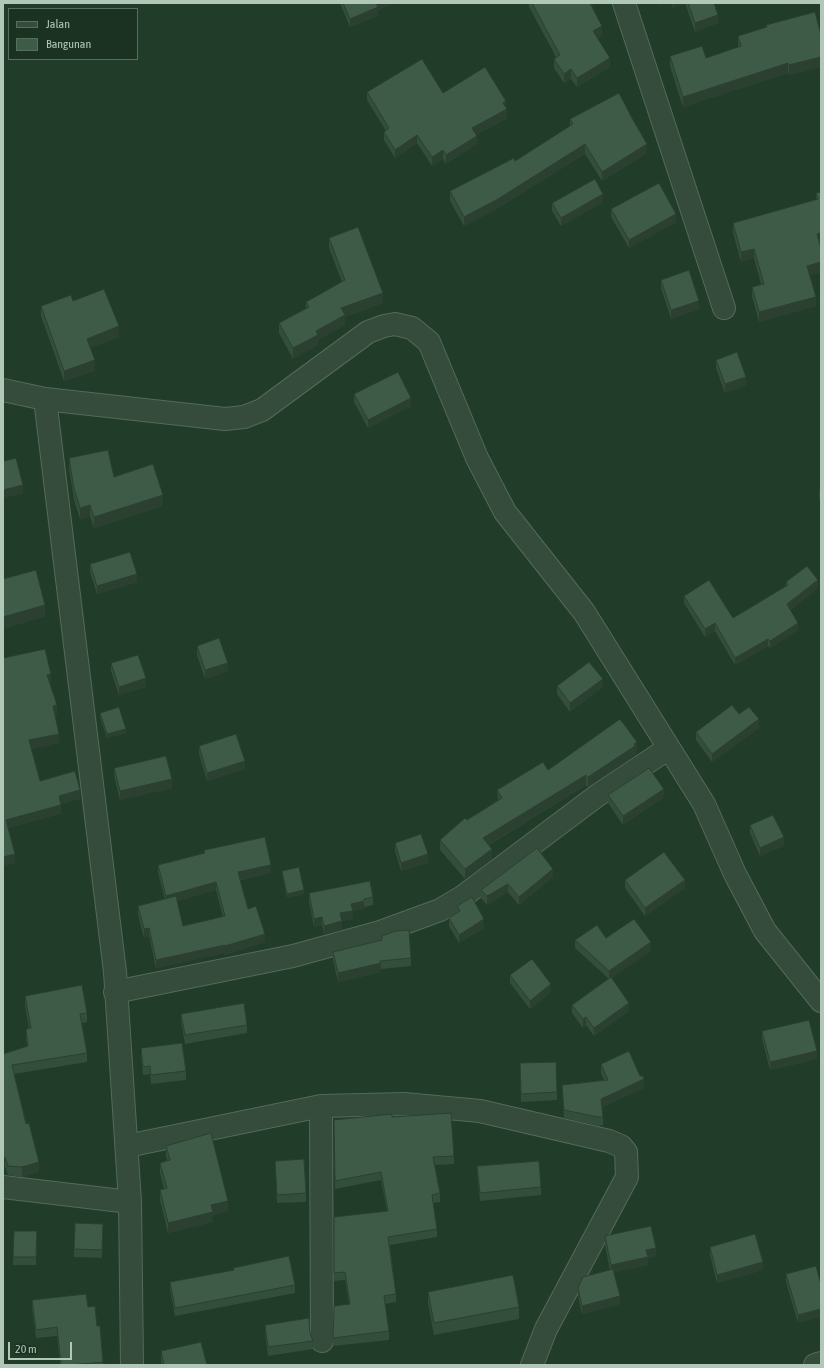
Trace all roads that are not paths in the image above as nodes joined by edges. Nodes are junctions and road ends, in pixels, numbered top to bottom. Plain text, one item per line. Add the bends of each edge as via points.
1 (624, 3) edge
2 (724, 308) dead end
3 (3, 390) edge
4 (45, 399) junction
5 (669, 748) junction
6 (115, 992) junction
7 (821, 1001) edge
8 (321, 1106) junction
9 (127, 1146) junction
10 (3, 1187) edge
11 (130, 1202) junction
12 (322, 1341) dead end
13 (821, 1363) edge
14 (132, 1365) edge
15 (532, 1365) edge
16 (814, 1365) edge

1 - 2 street
3 - 4 street
4 - 5 street via 225,419 244,417 262,410 368,332 395,324 412,328 429,342 477,458 505,512 584,612
4 - 6 street via 115,972
5 - 6 street via 598,795 462,897 440,910 380,932 293,956
5 - 7 street via 704,804 735,874 765,931
6 - 9 street
8 - 9 street
8 - 12 street
8 - 15 street via 404,1104 480,1111 609,1141 621,1146 626,1152 628,1170 624,1185 556,1308
9 - 11 street
10 - 11 street
11 - 14 street
13 - 16 street

